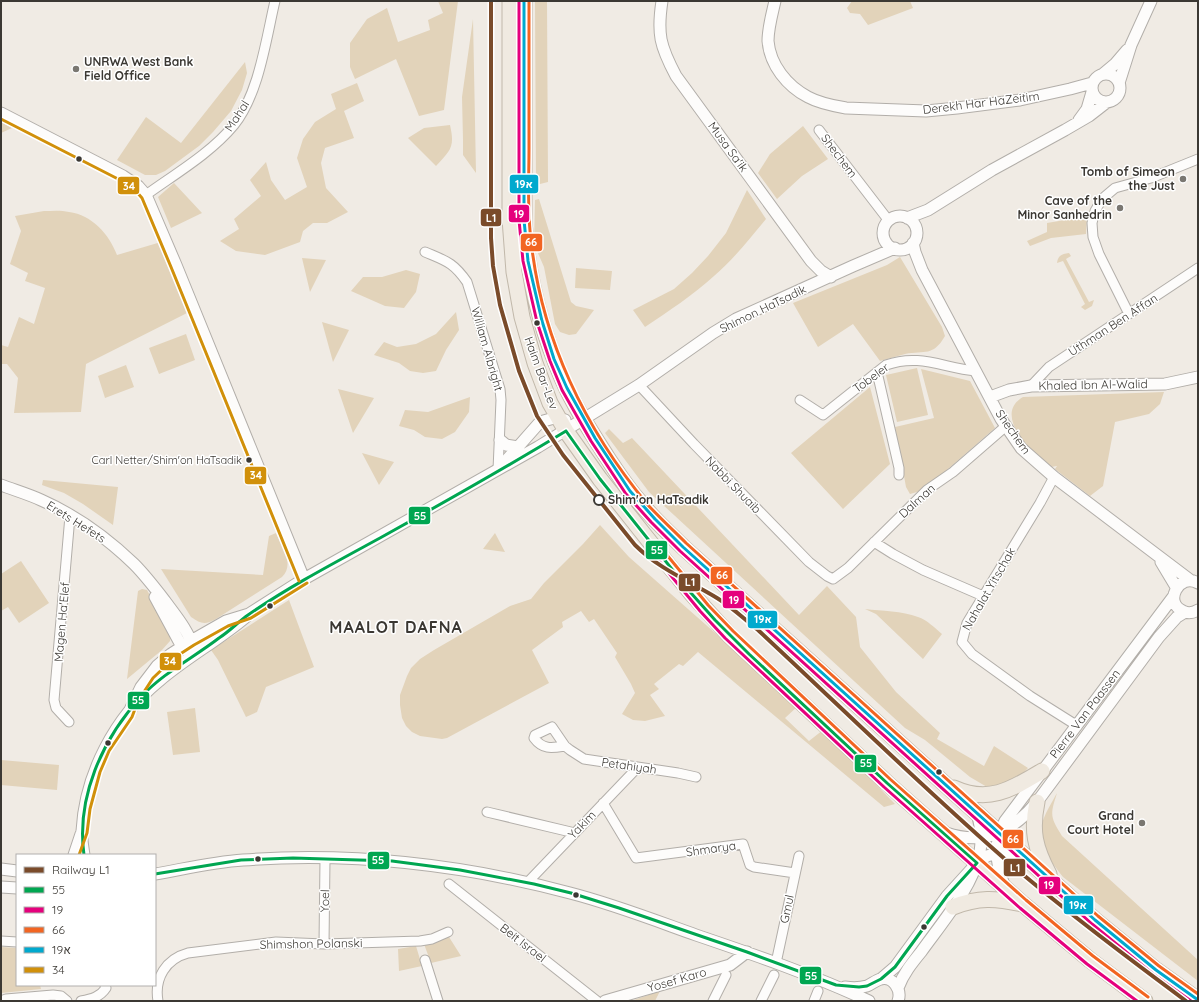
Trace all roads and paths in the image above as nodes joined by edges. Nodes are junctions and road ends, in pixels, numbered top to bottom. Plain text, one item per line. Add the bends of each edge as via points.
1 (275, 1) edge
2 (510, 1) edge
3 (524, 1) edge
4 (662, 1) edge
5 (775, 1) edge
6 (1150, 1) edge
7 (1131, 45) junction
8 (1103, 74) junction
9 (1119, 83) junction
10 (1092, 88) junction
11 (1107, 102) junction
12 (1, 113) edge
13 (1076, 124) junction
14 (819, 130) dead end
15 (1198, 159) edge
16 (146, 195) junction
17 (935, 206) junction
18 (907, 218) junction
19 (889, 221) junction
20 (916, 227) junction
21 (913, 243) junction
22 (899, 249) junction
23 (425, 252) dead end
24 (1198, 268) edge
25 (922, 270) junction
26 (831, 277) junction
27 (1129, 314) junction
28 (976, 371) junction
29 (877, 372) junction
30 (1198, 377) edge
31 (639, 385) junction
32 (1031, 386) junction
33 (990, 397) junction
34 (800, 400) dead end
35 (550, 403) junction
36 (575, 424) junction
37 (1006, 426) junction
38 (500, 440) junction
39 (518, 447) junction
40 (498, 470) junction
41 (899, 475) dead end
42 (1054, 477) junction
43 (1, 485) edge
44 (70, 516) junction
45 (874, 542) junction
46 (1153, 552) junction
47 (304, 579) junction
48 (832, 579) joint
49 (1194, 581) edge
50 (1175, 592) junction
51 (983, 596) junction
52 (1194, 613) edge
53 (249, 614) junction
54 (187, 644) junction
55 (194, 655) junction
56 (128, 714) junction
57 (69, 722) dead end
58 (1076, 725) junction
59 (565, 746) dead end
60 (638, 767) junction
61 (1042, 771) junction
62 (696, 777) dead end
63 (946, 785) junction
64 (1037, 802) junction
65 (603, 803) junction
66 (487, 812) dead end
67 (977, 813) junction
68 (941, 831) junction
69 (82, 832) junction
70 (575, 833) junction
71 (999, 833) junction
72 (981, 838) junction
73 (997, 853) junction
74 (74, 854) edge
75 (84, 854) edge
76 (798, 856) dead end
77 (1026, 857) junction
78 (325, 859) junction
79 (977, 863) junction
80 (1, 869) edge
81 (16, 871) edge
82 (795, 873) junction
83 (156, 874) edge
84 (1053, 882) junction
85 (527, 883) junction
86 (449, 884) dead end
87 (1, 887) edge
88 (16, 888) edge
89 (1005, 888) junction
90 (1023, 904) junction
91 (953, 907) junction
92 (448, 932) dead end
93 (1, 941) edge
94 (16, 942) edge
95 (324, 944) junction
96 (747, 952) junction
97 (425, 960) dead end
98 (1090, 960) junction
99 (776, 963) junction
100 (726, 975) dead end
101 (774, 975) dead end
102 (877, 981) junction
103 (836, 985) junction
104 (106, 986) edge
105 (818, 991) dead end
106 (898, 994) edge
107 (1198, 1000) edge
108 (2, 1001) edge
109 (67, 1001) edge
110 (81, 1001) edge
111 (158, 1001) edge
112 (438, 1001) edge
113 (598, 1001) edge
114 (605, 1001) edge
115 (713, 1001) edge
116 (762, 1001) edge
117 (814, 1001) edge
118 (870, 1001) edge
119 (909, 1001) edge
120 (1129, 1001) edge
121 (1145, 1001) edge

1 - 16 street, Mahal via 254,84 234,124 186,167
2 - 35 highway, Haim Bar-Lev via 512,257 522,317
3 - 36 highway, Haim Bar-Lev via 524,220 528,257 537,304 563,379
4 - 26 street, Musa Sa'ik via 660,38 676,76 811,262
5 - 10 street, Derekh Har HaZeitim via 768,34 770,51 777,70 796,90 820,102 846,108 926,111 1020,100 1075,88
6 - 7 street
7 - 8 street
7 - 9 street
8 - 9 street via 1111,74
8 - 10 street via 1096,77
9 - 11 street via 1118,96
10 - 11 street via 1094,96 1100,101
10 - 13 street via 1087,109
11 - 13 street
12 - 16 street via 123,176
13 - 17 street via 992,170
14 - 19 street, Shechem
15 - 27 street via 1151,178 1115,188 1102,199 1095,211 1092,223 1093,237
16 - 47 street
17 - 18 street
17 - 20 street
18 - 19 street via 897,216
18 - 20 street
19 - 22 street via 884,230 885,238 888,244
20 - 21 street via 917,235
21 - 22 street via 908,248
21 - 25 street, Shechem
22 - 25 street, Shechem via 912,257
22 - 26 street, Shimon HaTsadik
23 - 38 street, William Albright via 450,263 467,282 500,389
24 - 27 street, Uthman Ben Affan
25 - 28 street, Shechem
26 - 31 street, Shimon HaTsadik via 736,319
27 - 32 street, Uthman Ben Affan via 1049,367
28 - 29 street, Tobeler via 960,370 921,360 896,361
28 - 33 street, Shechem
29 - 34 street, Tobeler via 822,415
29 - 41 street
30 - 32 street, Khaled Ibn Al-Walid via 1165,384
31 - 36 street, Shimon HaTsadik
31 - 48 street, Nabbi Shuaib via 809,562
32 - 33 street, Khaled Ibn Al-Walid
33 - 37 street, Shechem
35 - 36 highway
35 - 36 highway, Haim Bar-Lev
36 - 39 street, Shimon HaTsadik via 554,418 540,422
36 - 40 street, Shimon HaTsadik
36 - 63 highway, Haim Bar-Lev via 660,525
36 - 68 highway, Haim Bar-Lev via 600,479 715,620
37 - 42 street, Shechem via 1021,448
37 - 45 street, Dalman via 953,472 927,490
38 - 39 street via 506,445
38 - 40 street, William Albright
39 - 40 street, Shimon HaTsadik
40 - 47 street, Shimon HaTsadik
42 - 46 street, Shechem
42 - 51 street, Nahalat Yitschak
43 - 44 street, Erets Hefets via 40,500
44 - 54 street, Erets Hefets via 105,539 142,573
44 - 57 street, Magen Ha'Elef via 54,700 56,708
45 - 48 street, Dalman via 848,568
45 - 51 street via 923,570
46 - 49 street, Shechem
46 - 50 street, Shechem via 1169,574
47 - 53 street, Shimon HaTsadik
49 - 50 street via 1185,581
50 - 52 street, Shechem via 1176,606
50 - 58 street, Pierre Van Paassen
51 - 58 street, Nahalat Yitschak via 967,623 962,642 966,648 1030,696
52 - 64 street, Pierre Van Paassen via 1177,617 1159,637
53 - 54 street, Shimon HaTsadik via 226,621
53 - 55 street
54 - 55 street, Erets Hefets
54 - 56 street, Shimon HaTsadik via 157,666 134,699
55 - 56 street via 158,681
56 - 69 street via 105,749 95,770 84,808
58 - 61 street, Pierre Van Paassen
59 - 60 street, Petahiyah via 584,759
60 - 62 street, Petahiyah
60 - 65 street, Yakim
61 - 63 highway via 1006,791 990,796 963,792
61 - 71 street, Pierre Van Paassen
63 - 67 highway, Haim Bar-Lev
64 - 71 street, Pierre Van Paassen via 1019,820
64 - 84 highway via 1034,823 1036,846
65 - 70 street, Yakim
65 - 82 street, Shmarya via 636,858 743,844 750,865 754,868
66 - 70 street
67 - 71 highway, Haim Bar-Lev
67 - 72 street
68 - 72 street, Pierre Van Paassen via 963,838
68 - 79 highway, Haim Bar-Lev
69 - 74 street
69 - 75 street
70 - 85 street, Yakim
71 - 72 street, Pierre Van Paassen
71 - 73 street
71 - 77 highway, Haim Bar-Lev
72 - 79 street
73 - 77 street
73 - 79 street
73 - 89 street
76 - 82 street, Gmul
77 - 84 highway, Haim Bar-Lev
78 - 83 street via 241,860
78 - 85 street via 392,861 460,870
78 - 95 street, Yoel
79 - 89 highway, Haim Bar-Lev
79 - 91 street
79 - 102 street via 947,896 894,967
80 - 81 street
82 - 99 street, Gmul
84 - 107 highway, Haim Bar-Lev via 1125,946
85 - 96 street via 571,893
86 - 113 street, Beit Israel
87 - 88 street
89 - 90 highway, Haim Bar-Lev
90 - 91 highway via 982,899
90 - 98 highway, Haim Bar-Lev
91 - 106 street via 904,975
92 - 95 street, Shimshon Polanski via 420,941
93 - 94 street
95 - 111 street, Shimshon Polanski via 276,942 182,955 162,970 158,984
96 - 99 street
96 - 114 street, Yosef Karo via 730,964
97 - 112 street
98 - 120 highway
98 - 121 highway, Haim Bar-Lev
99 - 103 street
100 - 115 street
101 - 116 street
102 - 103 street via 859,987
102 - 106 street via 891,980
102 - 118 street via 869,989
103 - 118 street
104 - 110 street via 96,997
105 - 117 street
106 - 119 street
108 - 109 street via 53,995 61,996

